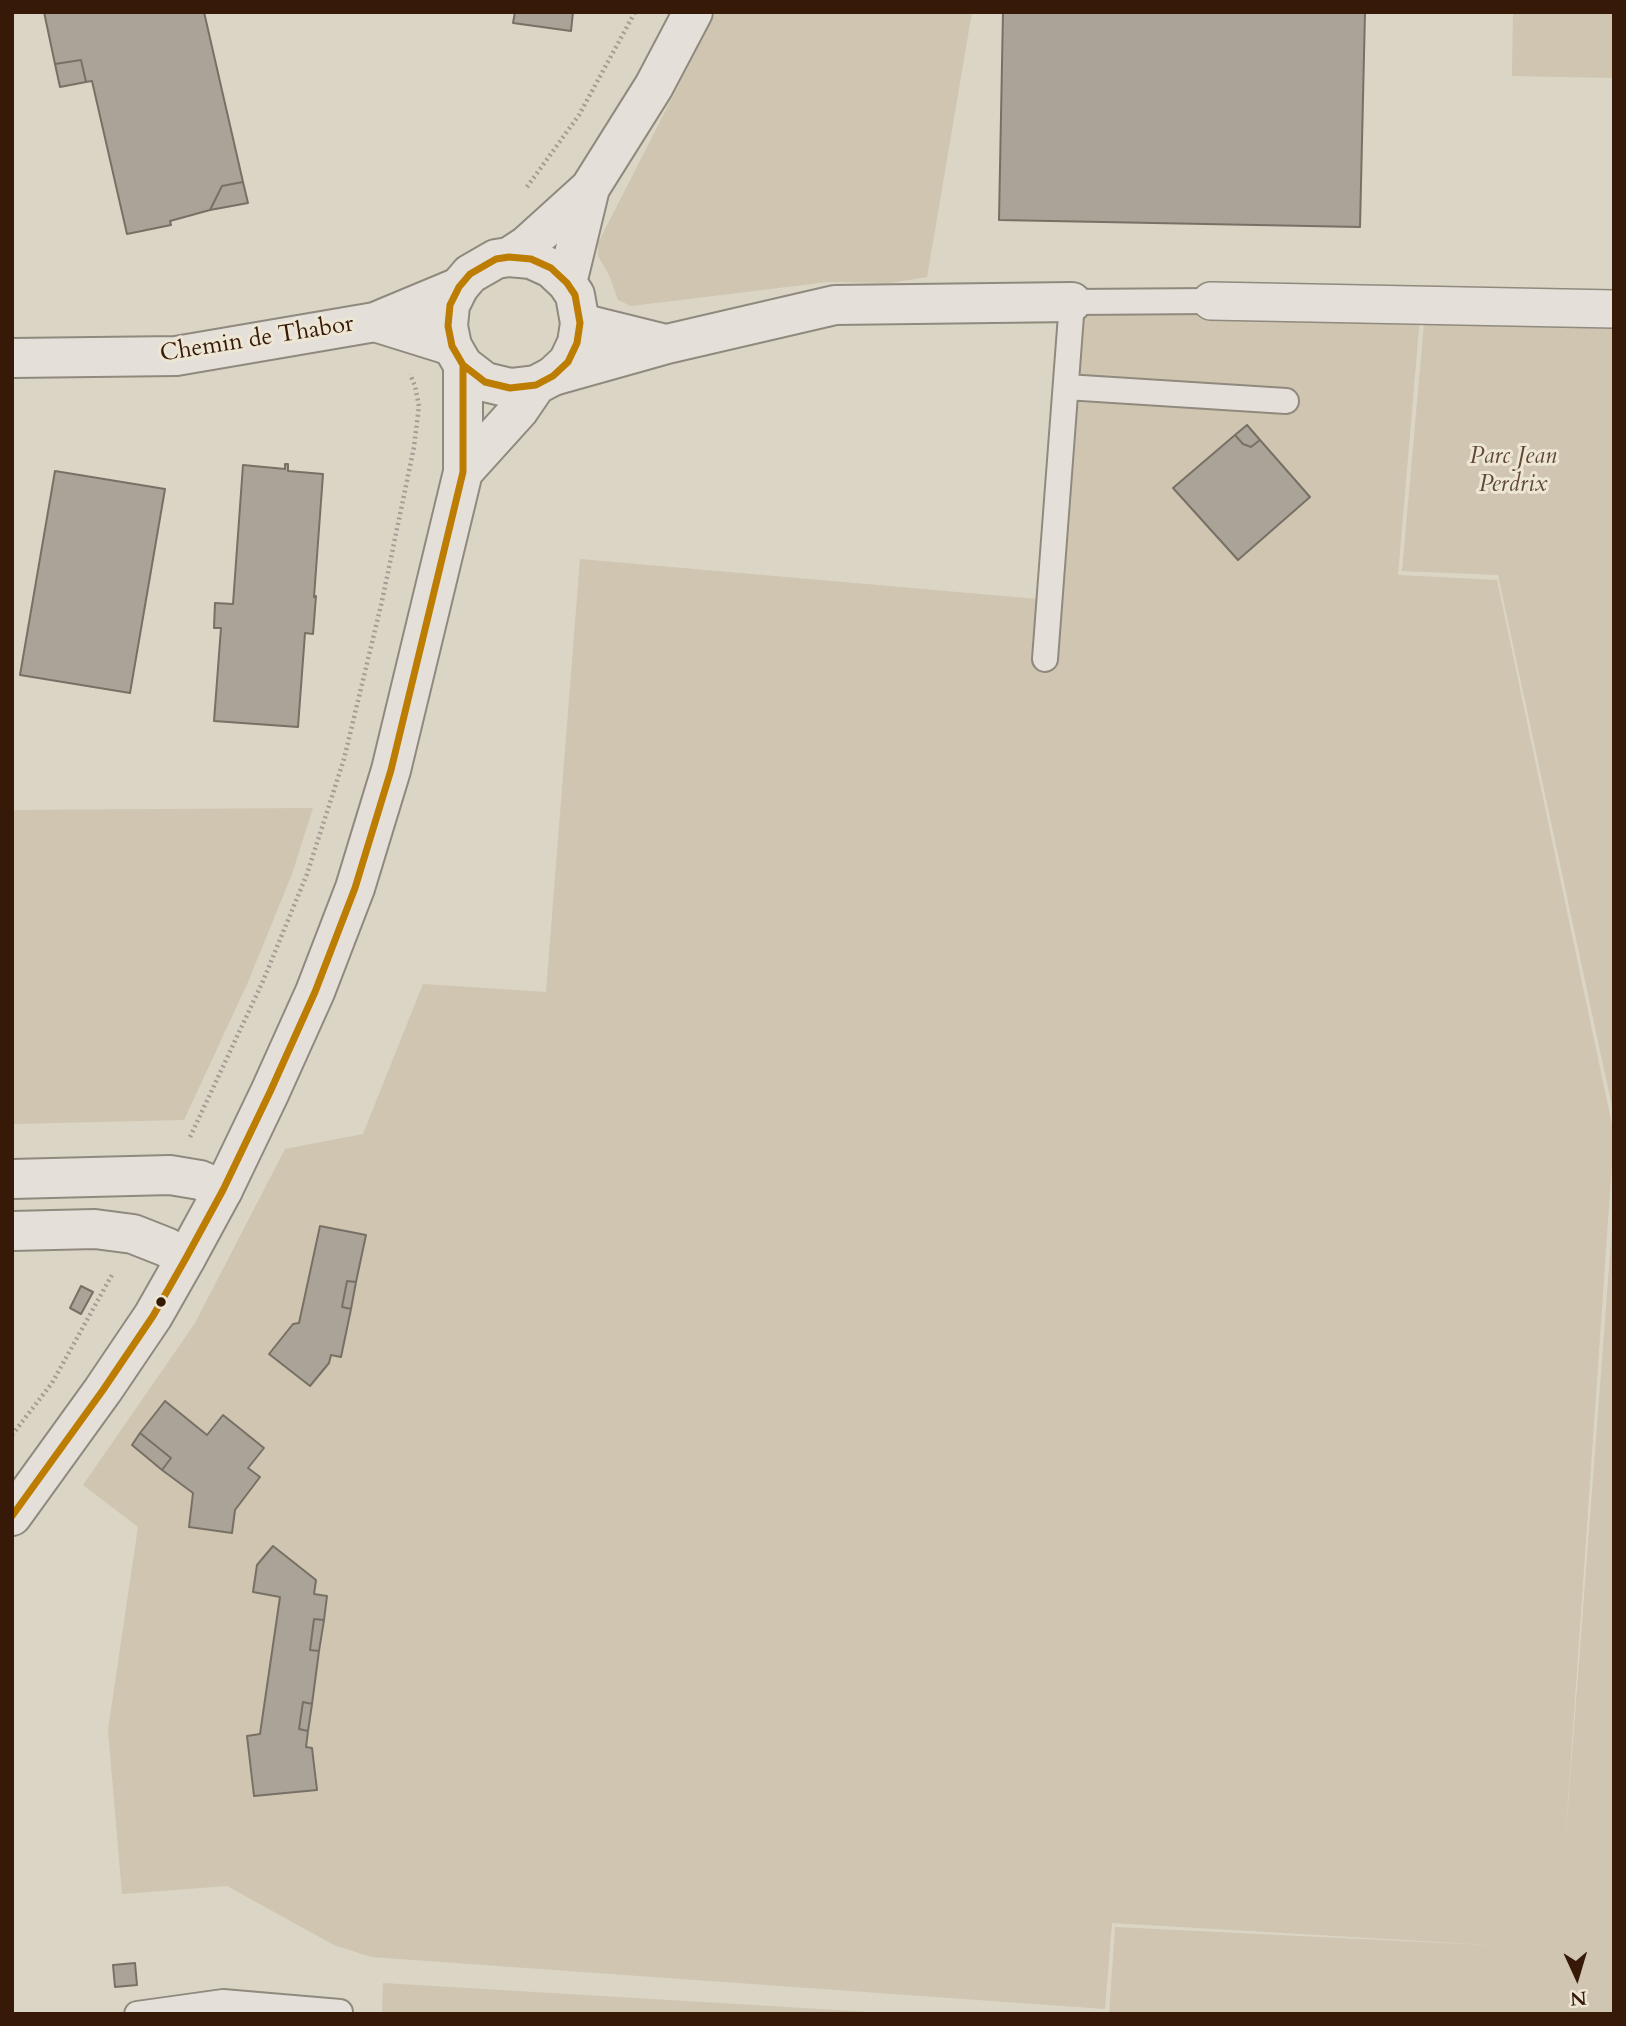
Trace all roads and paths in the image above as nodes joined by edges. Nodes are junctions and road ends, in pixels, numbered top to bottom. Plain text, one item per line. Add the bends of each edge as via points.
1 (635, 12) edge
2 (693, 12) edge
3 (590, 188) junction
4 (522, 194) dead end
5 (509, 257) junction
6 (567, 283) junction
7 (459, 287) junction
8 (1210, 301) joint
9 (1072, 302) junction
10 (1614, 309) edge
11 (375, 322) junction
12 (580, 323) junction
13 (667, 344) junction
14 (458, 356) junction
15 (12, 358) edge
16 (545, 381) junction
17 (1066, 387) junction
18 (1286, 401) dead end
19 (463, 472) junction
20 (1045, 659) dead end
21 (170, 1175) junction
22 (12, 1179) edge
23 (223, 1190) junction
24 (12, 1231) edge
25 (133, 1234) junction
26 (186, 1258) junction
27 (12, 1435) edge
28 (12, 1516) edge
29 (340, 2013) edge
30 (137, 2014) edge

1 - 4 path via 579,115
2 - 3 street via 654,86
3 - 5 street
3 - 6 street
5 - 6 street via 531,259 551,268
5 - 7 street via 484,264
6 - 12 street via 577,302
7 - 11 street, Chemin de Thabor
7 - 14 street via 450,305 448,326
8 - 9 lane
8 - 10 street
9 - 13 street via 835,305
9 - 17 lane
11 - 14 street, Chemin de Thabor
11 - 15 street, Chemin de Thabor via 176,356
11 - 21 path via 403,360 419,406 357,708 307,874 263,981
12 - 13 street
12 - 16 street via 568,362
13 - 16 street
14 - 16 street via 485,382 510,388
14 - 19 street
16 - 19 street
17 - 18 lane
17 - 20 lane
19 - 23 street via 391,770 355,888 315,992
21 - 22 street
21 - 23 street
23 - 26 street
24 - 25 street via 95,1229
25 - 26 street
25 - 27 path via 52,1383
26 - 28 street via 103,1390
29 - 30 lane via 223,2002

